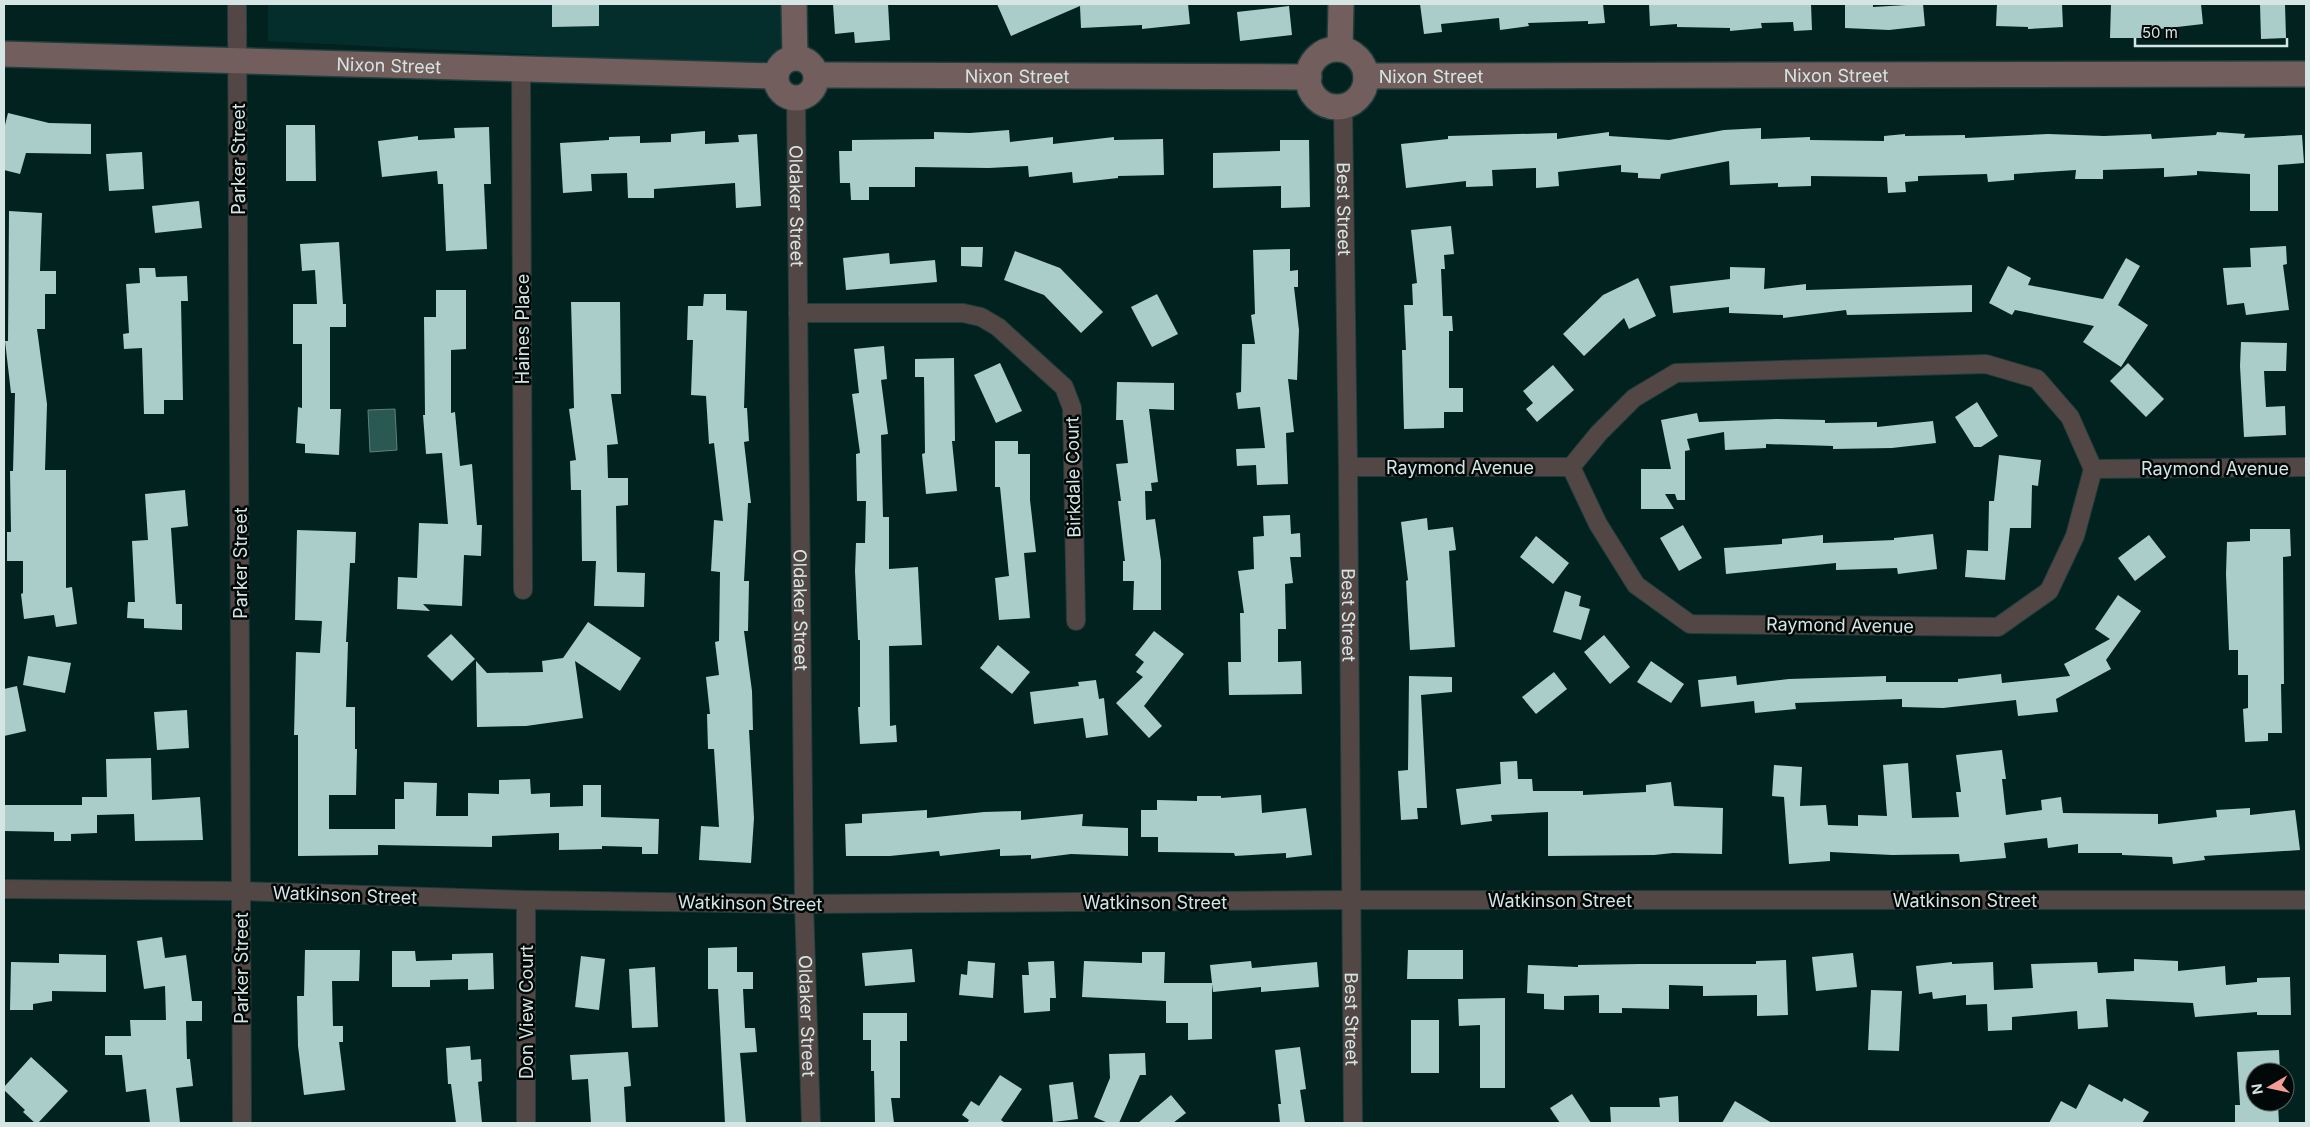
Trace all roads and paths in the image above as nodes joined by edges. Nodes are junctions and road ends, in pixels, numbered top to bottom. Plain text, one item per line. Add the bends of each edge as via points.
1 (237, 4) edge
2 (794, 4) edge
3 (1341, 4) edge
4 (1340, 49) junction
5 (4, 54) edge
6 (795, 57) junction
7 (238, 59) junction
8 (522, 69) junction
9 (2306, 74) edge
10 (816, 75) junction
11 (775, 76) junction
12 (1366, 76) junction
13 (1309, 77) junction
14 (796, 98) junction
15 (1343, 106) junction
16 (798, 313) junction
17 (1348, 467) junction
18 (1571, 467) junction
19 (2306, 467) edge
20 (2093, 468) junction
21 (523, 590) dead end
22 (1076, 621) dead end
23 (4, 889) edge
24 (241, 892) junction
25 (526, 900) junction
26 (1350, 900) junction
27 (2306, 900) edge
28 (804, 904) junction
29 (242, 1123) edge
30 (526, 1123) edge
31 (811, 1123) edge
32 (1353, 1123) edge

1 - 7 street, Parker Street
2 - 6 street
3 - 4 street
4 - 12 street via 1358,57
4 - 13 street via 1318,57 1311,65
5 - 7 street, Nixon Street
6 - 10 street via 812,65
6 - 11 street via 781,63
7 - 8 street, Nixon Street
7 - 24 street, Parker Street
8 - 11 street, Nixon Street
8 - 21 street, Haines Place
9 - 12 street, Nixon Street
10 - 13 street, Nixon Street
10 - 14 street via 810,93
11 - 14 street via 781,92
12 - 15 street via 1362,94 1353,103
13 - 15 street via 1318,100 1334,107
14 - 16 street, Oldaker Street
15 - 17 street, Best Street
16 - 22 street, Birkdale Court via 963,313 981,318 998,326 1064,387 1072,408
16 - 28 street, Oldaker Street
17 - 18 street, Raymond Avenue
17 - 26 street, Best Street
18 - 20 street via 1634,398 1676,373 1986,364 2037,379 2070,417
18 - 20 street, Raymond Avenue via 1598,524 1636,585 1690,624 1998,627 2049,591 2075,536
19 - 20 street, Raymond Avenue
23 - 24 street, Watkinson Street
24 - 25 street, Watkinson Street
24 - 29 street, Parker Street
25 - 28 street, Watkinson Street
25 - 30 street, Don View Court
26 - 27 street, Watkinson Street
26 - 28 street, Watkinson Street
26 - 32 street, Best Street
28 - 31 street, Oldaker Street

